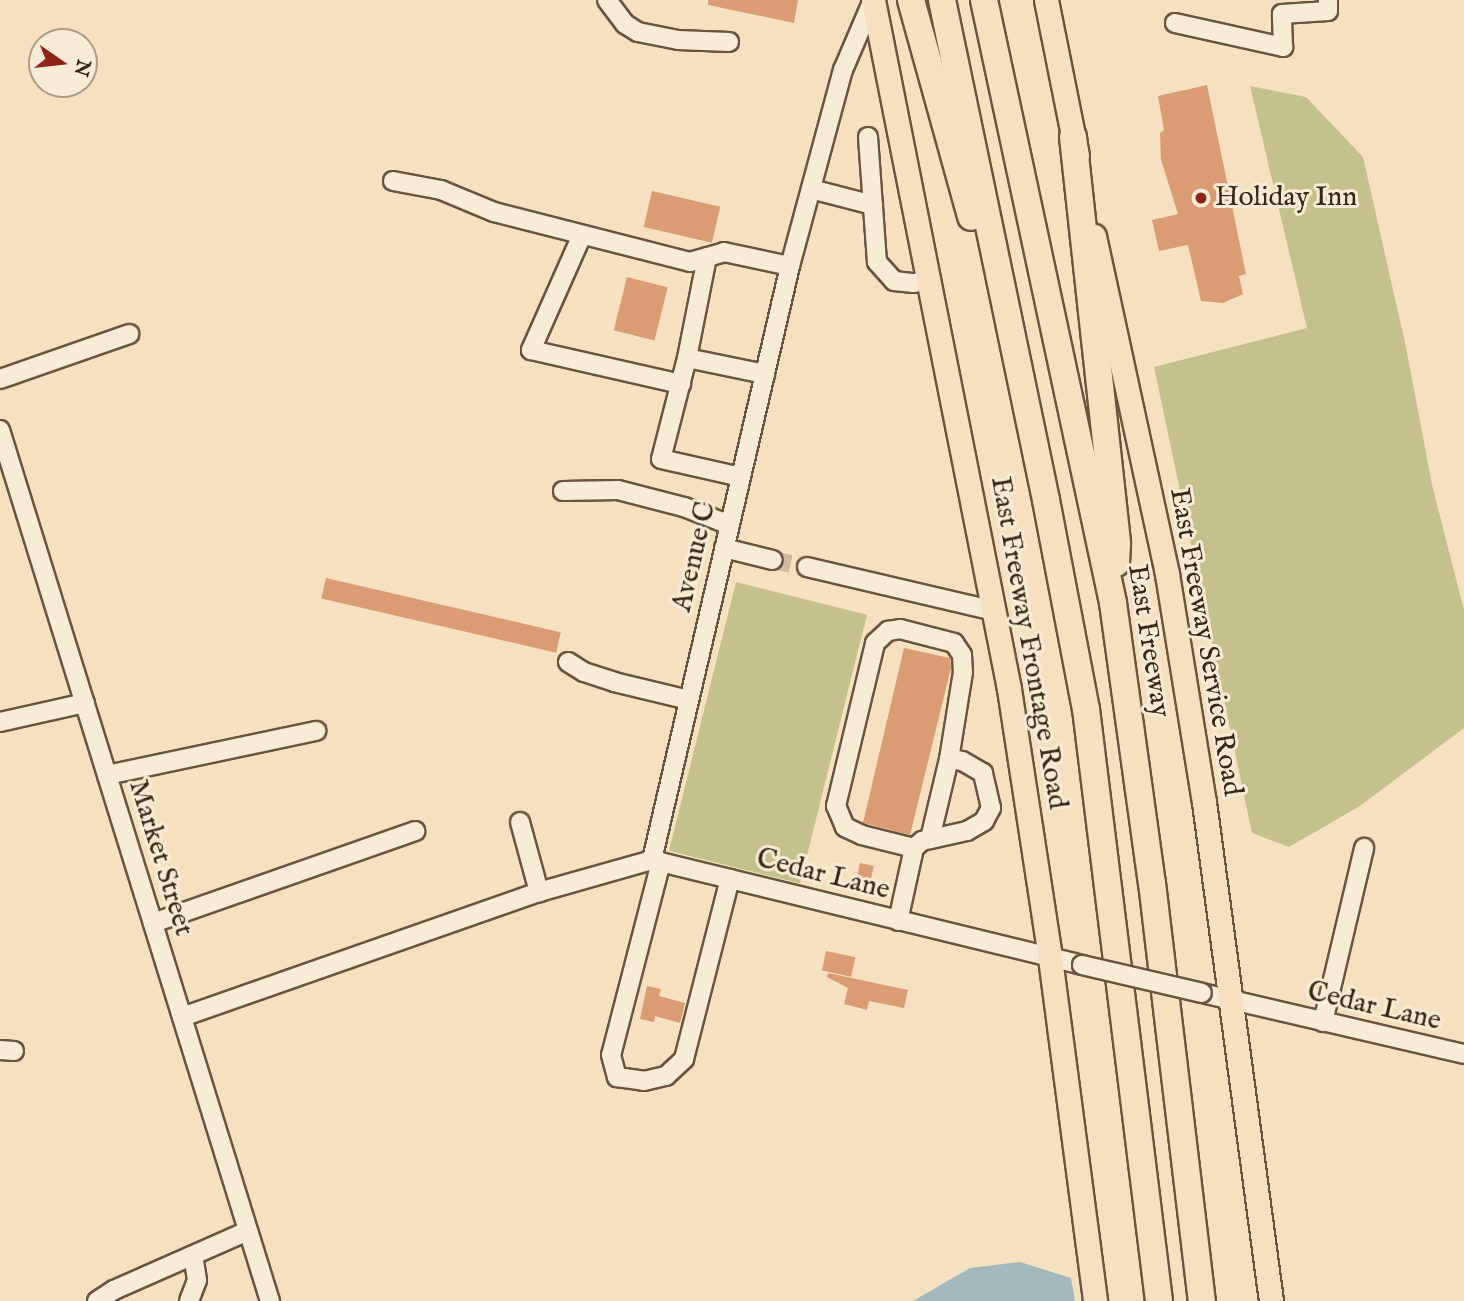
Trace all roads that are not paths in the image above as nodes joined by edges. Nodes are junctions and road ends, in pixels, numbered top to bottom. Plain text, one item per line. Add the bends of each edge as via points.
1 (607, 0) edge
2 (873, 0) edge
3 (911, 0) edge
4 (942, 0) edge
5 (984, 0) edge
6 (1046, 0) edge
7 (1328, 0) edge
8 (1175, 23) dead end
9 (729, 42) dead end
10 (868, 136) dead end
11 (1073, 137) junction
12 (393, 181) dead end
13 (811, 189) junction
14 (873, 205) junction
15 (582, 235) junction
16 (707, 257) junction
17 (790, 266) junction
18 (930, 280) junction
19 (128, 334) dead end
20 (687, 358) junction
21 (765, 374) junction
22 (0, 379) edge
23 (681, 384) junction
24 (1025, 396) junction
25 (0, 430) edge
26 (741, 477) junction
27 (563, 491) dead end
28 (730, 525) junction
29 (724, 548) junction
30 (773, 560) tunnel mouth
31 (807, 567) tunnel mouth
32 (1113, 603) junction
33 (995, 611) junction
34 (568, 662) dead end
35 (689, 700) junction
36 (85, 703) junction
37 (0, 722) edge
38 (316, 732) dead end
39 (949, 759) junction
40 (107, 775) junction
41 (520, 822) dead end
42 (415, 831) dead end
43 (922, 843) junction
44 (1364, 848) dead end
45 (656, 861) junction
46 (730, 879) junction
47 (540, 892) junction
48 (898, 921) junction
49 (153, 923) junction
50 (1050, 958) junction
51 (1230, 1001) junction
52 (182, 1017) junction
53 (1323, 1022) junction
54 (1464, 1054) edge
55 (248, 1231) junction
56 (193, 1255) junction
57 (1158, 1290) edge
58 (1202, 1300) edge
59 (97, 1301) edge
60 (189, 1301) edge
61 (270, 1301) edge
62 (1095, 1301) edge
63 (1271, 1301) edge

1 - 9 street via 625,24 638,32 678,40
2 - 13 street, Avenue C via 846,59
2 - 18 main road, East Freeway Frontage Road
3 - 24 highway
4 - 24 highway
5 - 32 highway, East Freeway
6 - 11 main road, East Freeway Service Road
7 - 8 street via 1328,10 1282,14 1283,47
10 - 14 street
11 - 32 highway via 1117,544
11 - 51 main road, East Freeway Service Road via 1167,574
12 - 15 street via 441,190 494,212
13 - 14 street
13 - 17 street, Avenue C
14 - 18 street via 877,262 894,281
15 - 16 street via 690,262
15 - 23 street via 531,350
16 - 17 street via 724,252
16 - 20 street
17 - 21 street, Avenue C
18 - 33 main road, East Freeway Frontage Road
19 - 22 street
20 - 21 street
20 - 23 street
21 - 26 street, Avenue C
23 - 26 street via 661,459
24 - 57 highway via 1086,709
25 - 36 street, Market Street
26 - 28 street, Avenue C
27 - 28 street via 618,490
28 - 29 street, Avenue C
29 - 30 street
29 - 35 street, Avenue C
31 - 33 street
32 - 58 highway, East Freeway
33 - 50 main road, East Freeway Frontage Road
34 - 35 street via 614,682
35 - 45 street, Avenue C
36 - 37 street
36 - 40 street, Market Street
38 - 40 street
39 - 43 street
39 - 43 street via 983,773 991,808 984,821 967,831
39 - 43 street via 962,655 954,643 900,629 888,631 875,643 836,806 845,827 862,835
40 - 49 street, Market Street
41 - 47 street
42 - 49 street
43 - 48 street
44 - 53 street
45 - 46 street, Cedar Lane
45 - 46 street, Avenue C via 611,1055 617,1077 643,1081 666,1076 684,1059
45 - 47 street, Cedar Lane
46 - 48 street, Cedar Lane
47 - 52 street, Cedar Lane
48 - 50 street, Cedar Lane
49 - 52 street, Market Street
50 - 51 street, Cedar Lane, bridge
50 - 62 main road, East Freeway Frontage Road
51 - 53 street, Cedar Lane
51 - 63 main road, East Freeway Service Road
52 - 55 street, Market Street
53 - 54 street, Cedar Lane
55 - 56 street
55 - 61 street, Market Street
56 - 59 street
56 - 60 street via 197,1280

